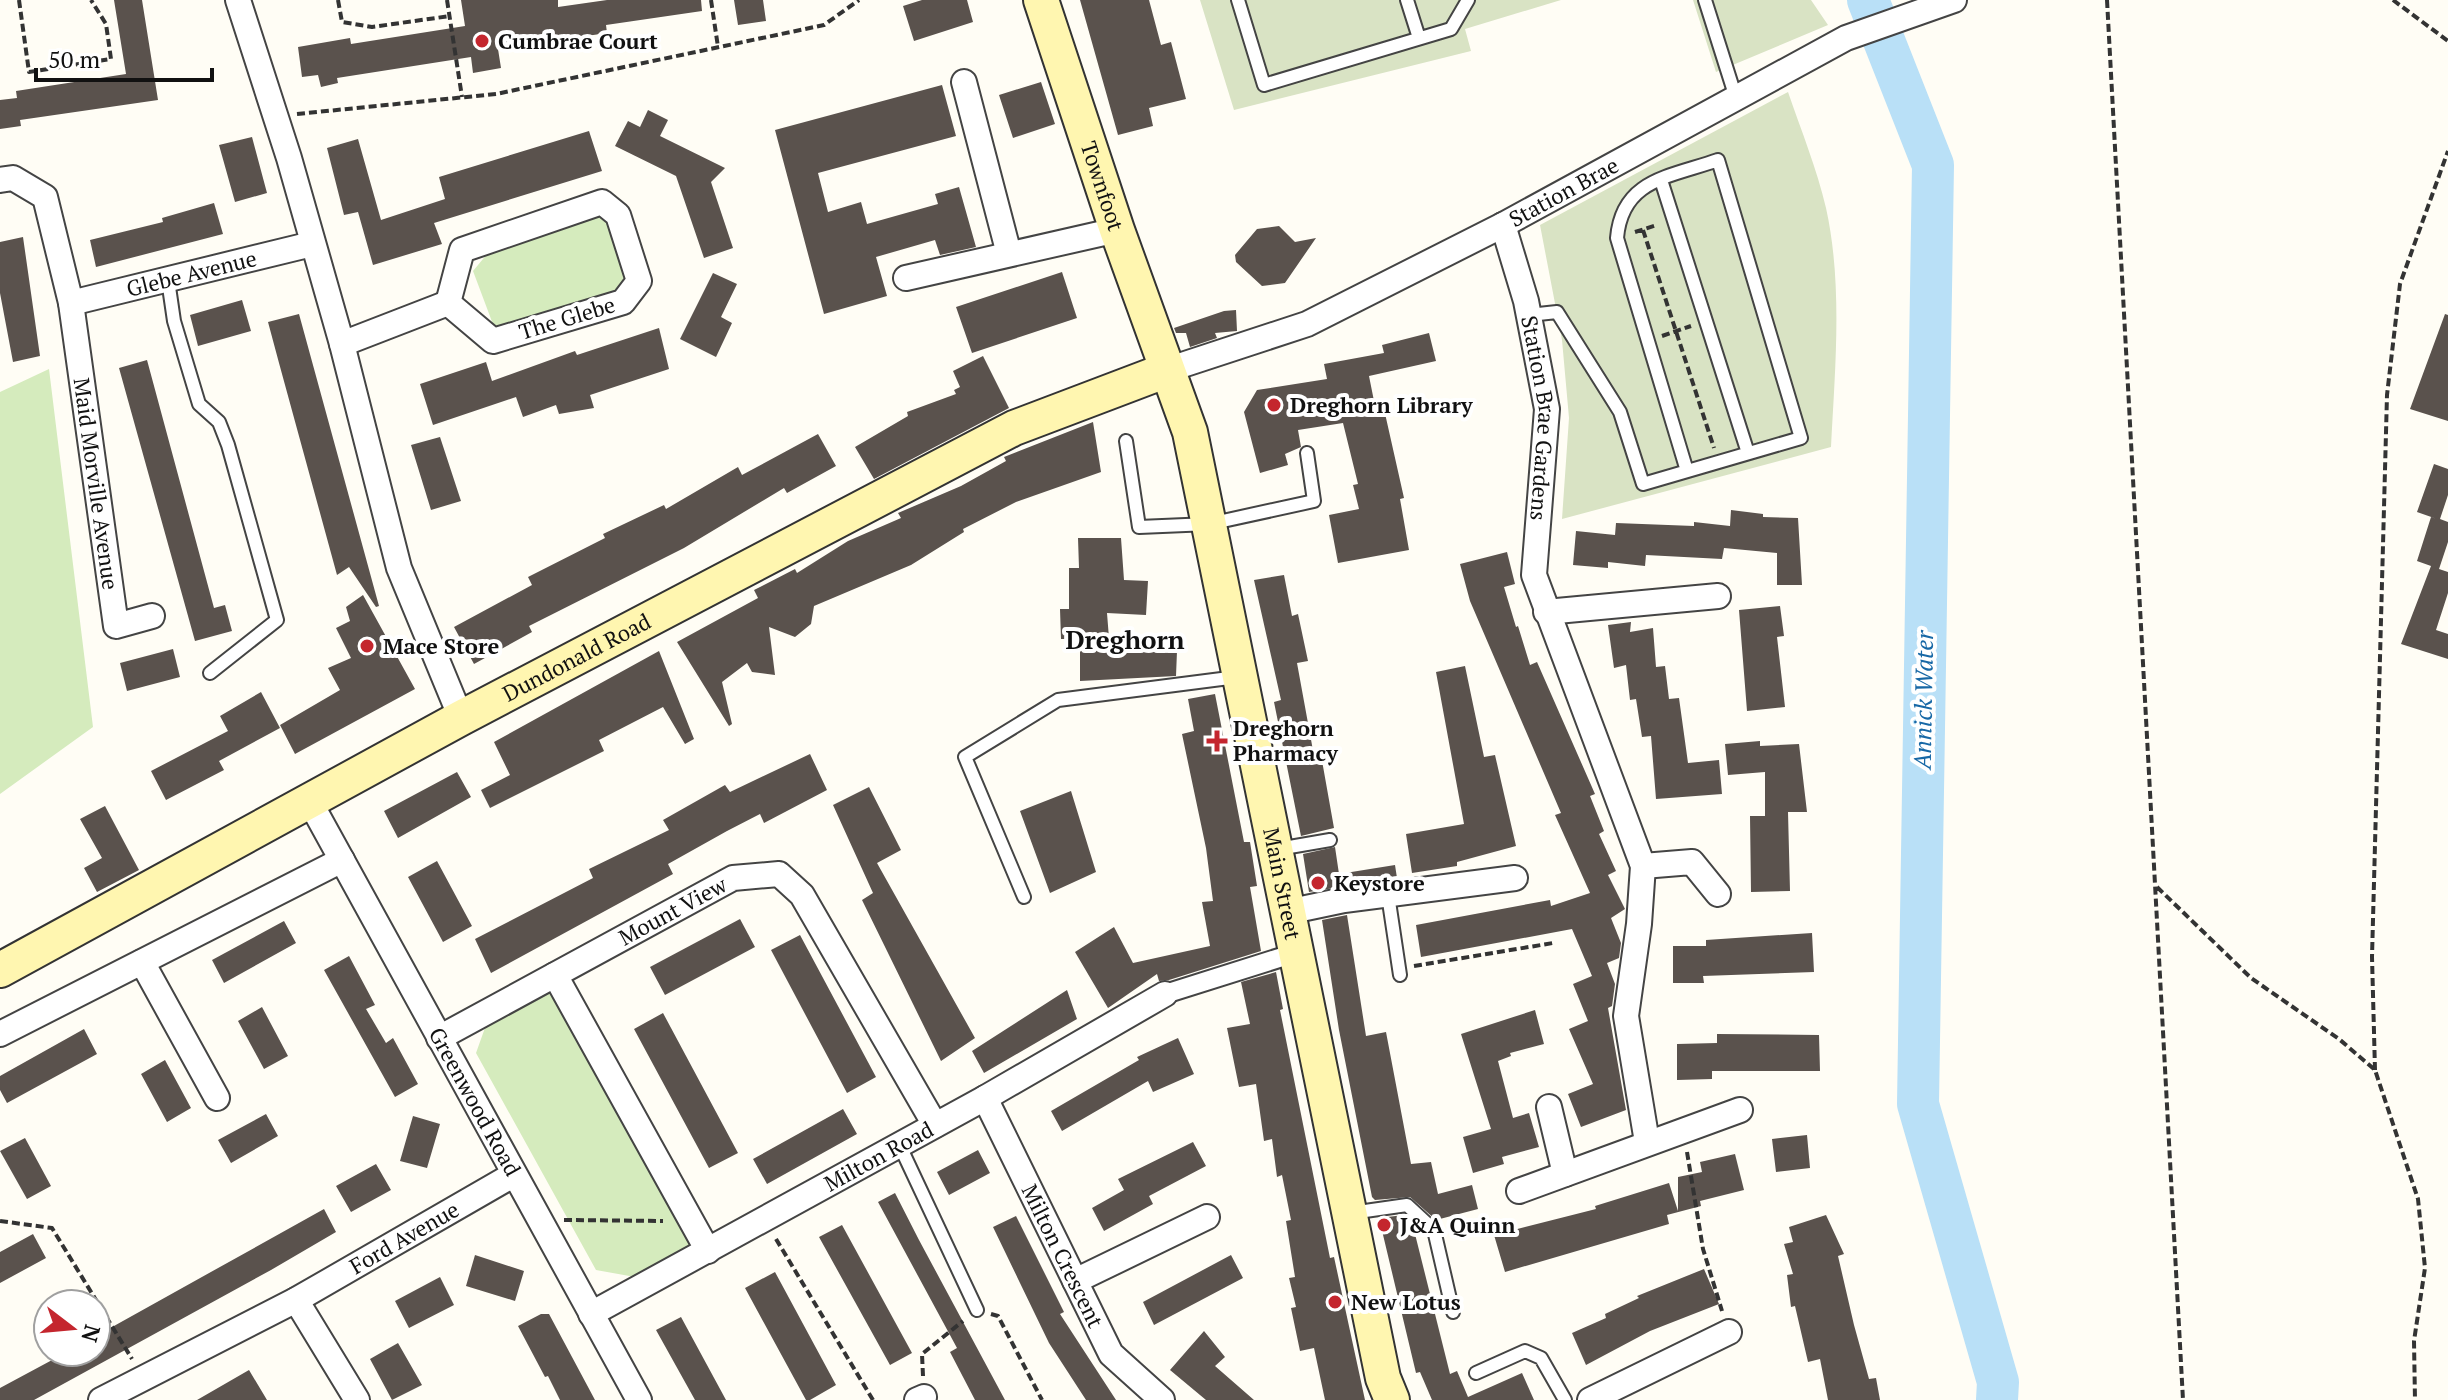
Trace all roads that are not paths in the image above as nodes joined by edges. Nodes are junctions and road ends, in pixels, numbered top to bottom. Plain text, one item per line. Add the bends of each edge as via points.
1 (238, 0) edge
2 (1041, 0) edge
3 (1238, 0) edge
4 (1407, 0) edge
5 (1468, 0) edge
6 (1705, 0) edge
7 (1954, 0) edge
8 (1419, 38) junction
9 (964, 82) dead end
10 (1736, 98) junction
11 (0, 180) edge
12 (1661, 180) junction
13 (1503, 225) junction
14 (1117, 230) junction
15 (312, 244) junction
16 (1009, 254) junction
17 (906, 278) dead end
18 (168, 280) junction
19 (71, 303) junction
20 (448, 303) junction
21 (1529, 315) junction
22 (342, 344) junction
23 (1167, 370) junction
24 (1126, 441) dead end
25 (1307, 453) dead end
26 (1748, 453) junction
27 (1687, 471) junction
28 (1209, 524) junction
29 (1718, 596) dead end
30 (1546, 612) junction
31 (152, 616) dead end
32 (210, 673) dead end
33 (1240, 677) junction
34 (461, 718) junction
35 (310, 802) junction
36 (1330, 840) dead end
37 (1275, 850) junction
38 (342, 860) junction
39 (1643, 866) junction
40 (1515, 878) dead end
41 (1718, 894) dead end
42 (1388, 895) junction
43 (1024, 897) dead end
44 (1287, 912) junction
45 (1295, 953) junction
46 (142, 962) junction
47 (0, 970) edge
48 (1400, 972) road end
49 (555, 975) junction
50 (1165, 994) joint
51 (0, 1034) edge
52 (439, 1038) junction
53 (217, 1098) dead end
54 (985, 1098) junction
55 (1549, 1107) dead end
56 (1740, 1110) dead end
57 (935, 1125) junction
58 (1647, 1142) junction
59 (899, 1144) junction
60 (1565, 1174) junction
61 (513, 1175) junction
62 (1519, 1191) dead end
63 (1348, 1214) junction
64 (1207, 1217) dead end
65 (708, 1251) junction
66 (1075, 1281) junction
67 (296, 1300) junction
68 (977, 1310) road end
69 (1453, 1312) dead end
70 (591, 1314) junction
71 (1729, 1332) road end
72 (1476, 1373) dead end
73 (101, 1400) edge
74 (357, 1400) edge
75 (639, 1400) edge
76 (1162, 1400) edge
77 (1392, 1400) edge
78 (1565, 1400) edge
79 (1590, 1400) edge

1 - 15 street
2 - 14 main road, Townfoot
3 - 8 lane via 1264,85
4 - 8 lane
5 - 8 lane via 1451,29
6 - 10 lane
7 - 10 street, Station Brae via 1846,38
9 - 16 street
10 - 13 street, Station Brae
11 - 19 street via 13,178 45,197
12 - 26 lane
12 - 26 lane via 1718,160 1801,438
12 - 27 lane via 1633,193 1619,215 1617,238
13 - 21 street, Station Brae Gardens
13 - 23 street, Station Brae via 1307,324
14 - 16 street
14 - 23 main road, Townfoot
15 - 18 street, Glebe Avenue
15 - 22 street
16 - 17 street
18 - 19 street, Glebe Avenue
18 - 32 lane via 174,321 199,404 219,422 228,445 277,620
19 - 31 street, Maid Morville Avenue via 116,626
20 - 20 street, The Glebe via 462,250 602,202 618,215 639,281 623,302 493,341
20 - 22 street
21 - 27 lane via 1557,312 1620,412 1643,484
21 - 30 street, Station Brae Gardens via 1547,409 1534,575
22 - 34 street via 399,568
23 - 28 main road, Main Street via 1190,432
23 - 34 main road, Dundonald Road via 1014,428
24 - 28 lane via 1139,527
25 - 28 lane via 1314,501
26 - 27 lane
28 - 33 main road, Main Street
29 - 30 street
30 - 39 street, Station Brae Gardens
33 - 37 main road, Main Street
33 - 43 lane via 1058,700 965,757
34 - 35 main road, Dundonald Road
35 - 38 street, Greenwood Road
35 - 47 main road, Dundonald Road
36 - 37 lane
37 - 44 main road, Main Street
38 - 46 street
38 - 52 street, Greenwood Road
39 - 41 street via 1692,862
39 - 58 street, Station Brae Gardens via 1626,1016
40 - 42 street
42 - 44 street
42 - 48 lane
44 - 45 main road, Main Street
45 - 50 street
45 - 63 main road, Main Street
46 - 51 street
46 - 53 street
49 - 52 street, Mount View
49 - 57 street, Mount View via 733,878 779,874 802,895
49 - 65 street
50 - 54 street, Milton Road
52 - 61 street, Greenwood Road
54 - 57 street, Milton Road
54 - 66 street, Milton Crescent
55 - 60 street
56 - 58 street
57 - 59 street, Milton Road
58 - 60 street
59 - 65 street, Milton Road
59 - 68 lane
60 - 62 street
61 - 67 street, Ford Avenue
61 - 70 street, Greenwood Road
63 - 69 lane via 1407,1205 1418,1215 1434,1230
63 - 77 main road, Main Street
64 - 66 street
65 - 70 street, Milton Road
66 - 76 street, Milton Crescent via 1111,1354
67 - 73 street, Ford Avenue
67 - 74 street
70 - 75 street, Greenwood Road
71 - 79 street
72 - 78 lane via 1525,1351 1541,1358

